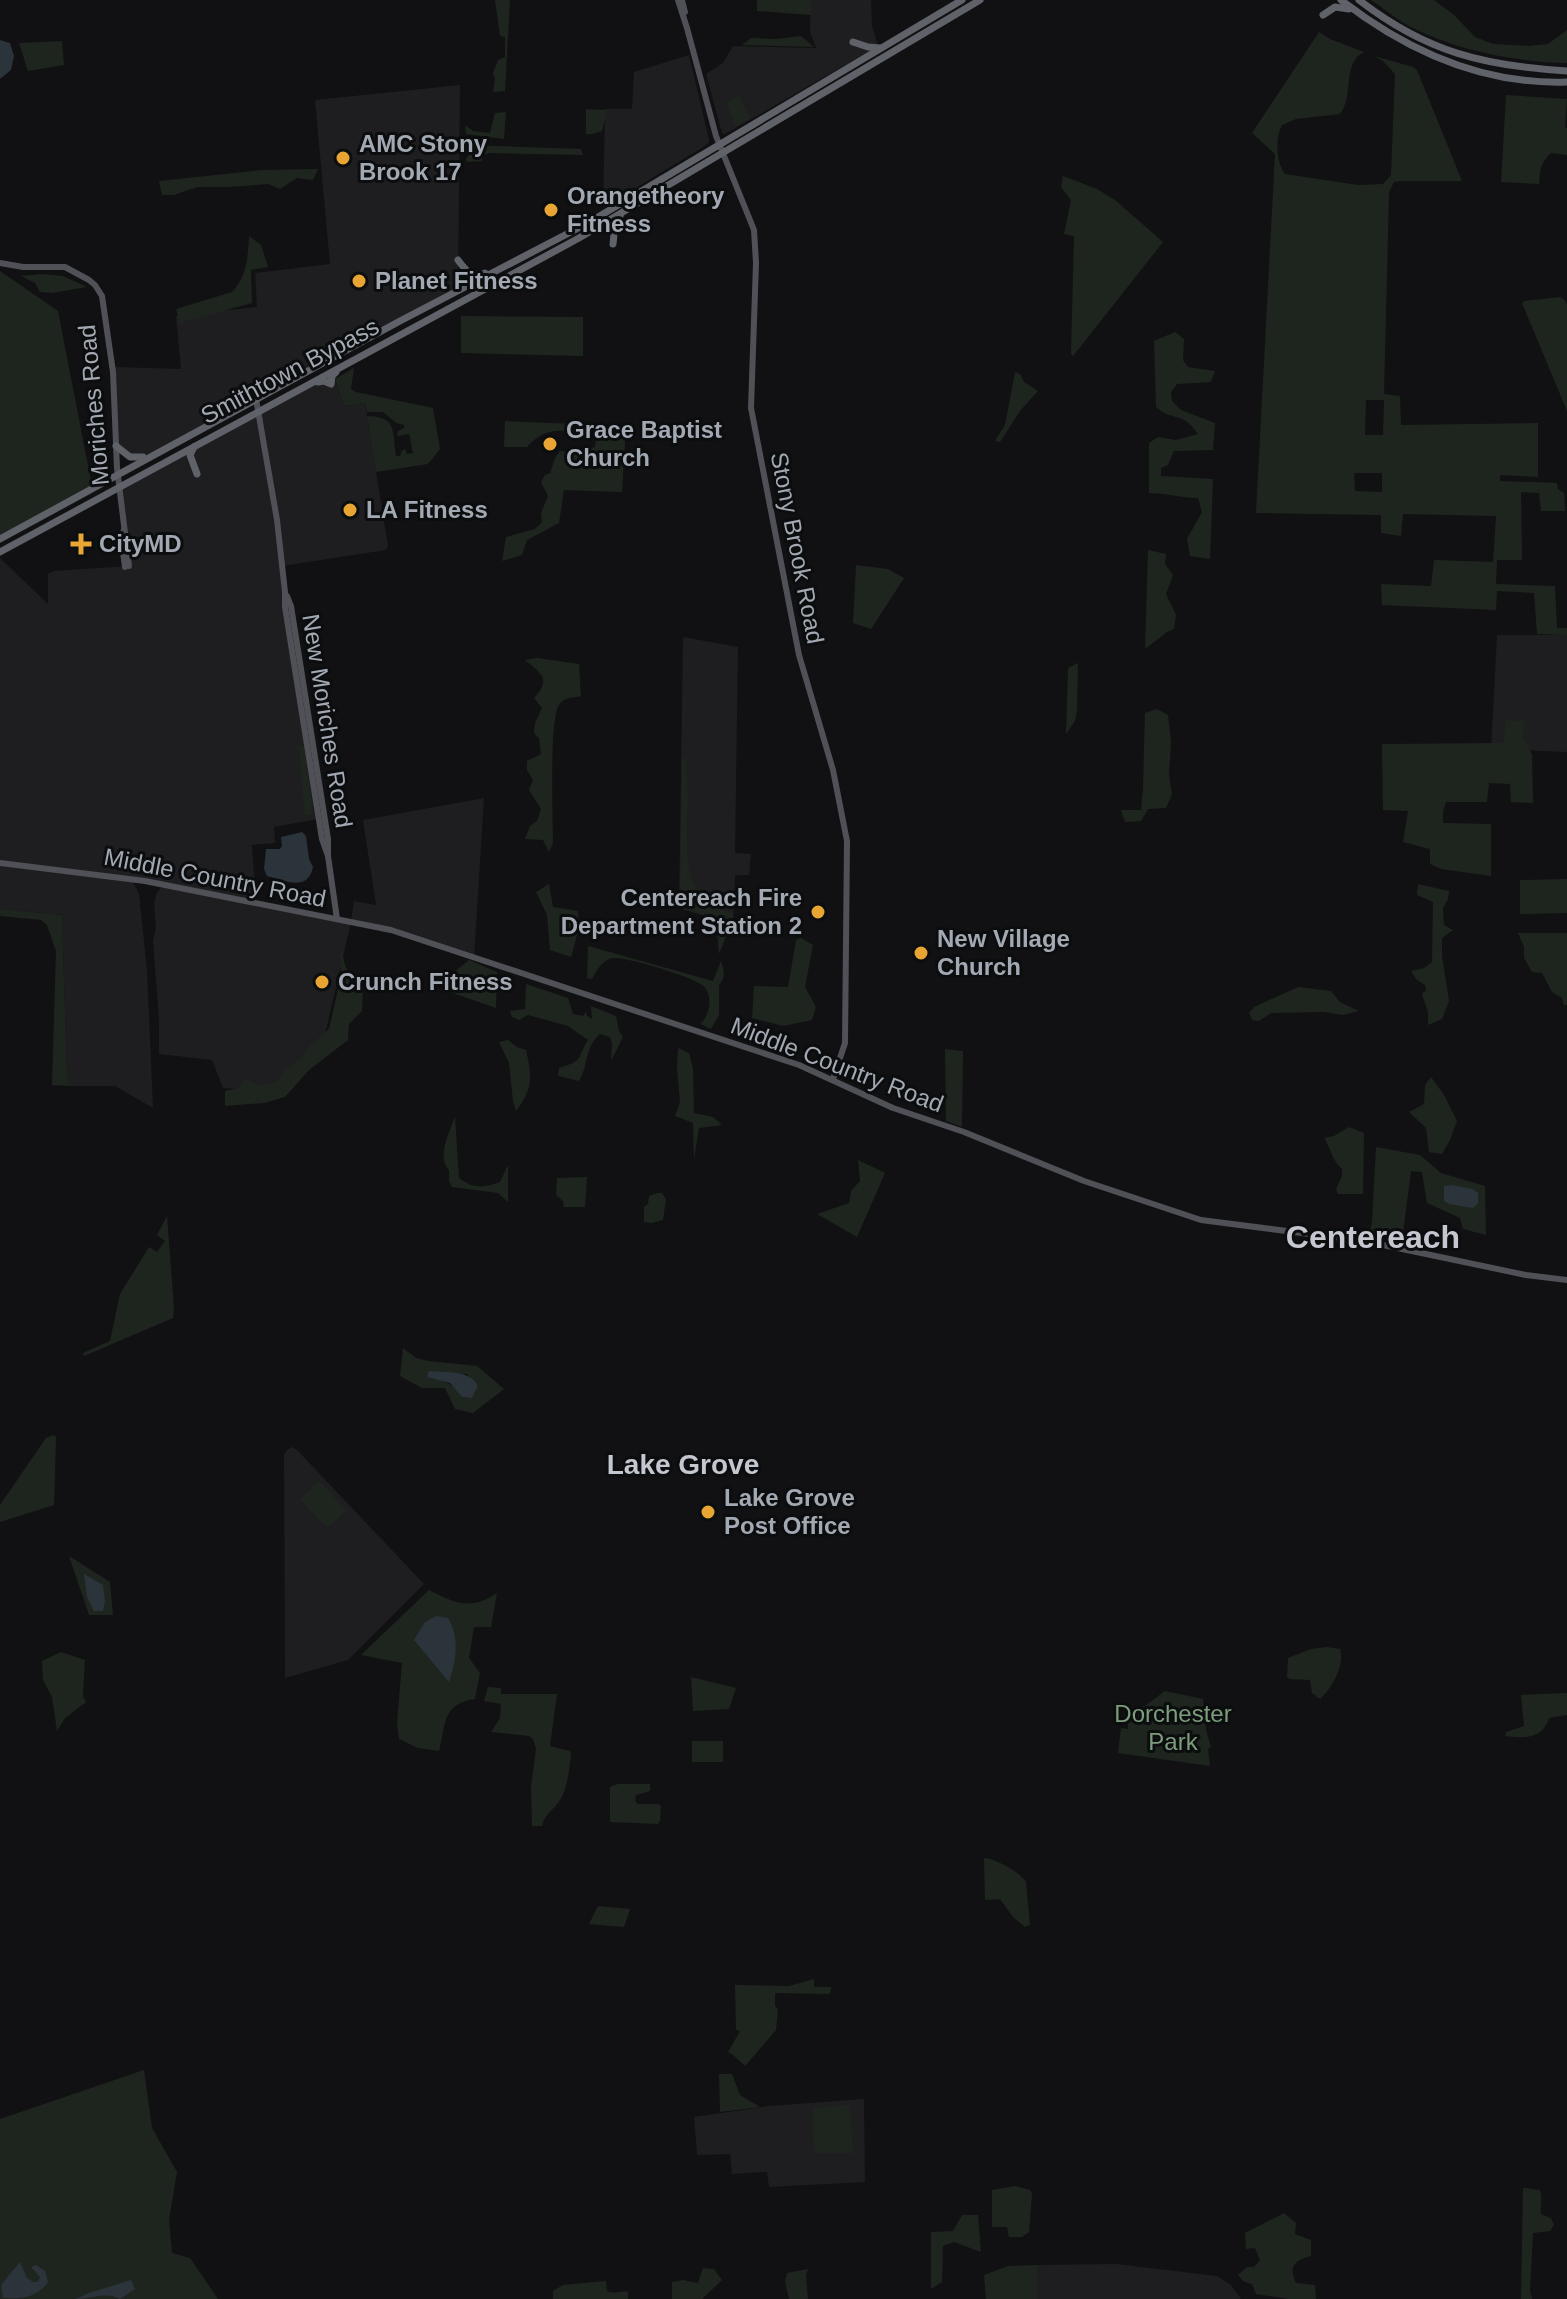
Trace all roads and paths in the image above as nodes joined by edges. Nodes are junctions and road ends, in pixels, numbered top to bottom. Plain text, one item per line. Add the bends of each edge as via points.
1 (680, 0) edge
2 (962, 0) edge
3 (980, 0) edge
4 (1341, 0) edge
5 (1361, 1) edge
6 (1326, 3) dead end
7 (1358, 13) junction
8 (882, 48) junction
9 (856, 63) junction
10 (1567, 71) edge
11 (1567, 82) edge
12 (721, 148) junction
13 (625, 211) junction
14 (594, 229) junction
15 (458, 260) dead end
16 (0, 263) edge
17 (495, 271) junction
18 (256, 399) junction
19 (259, 410) junction
20 (199, 442) junction
21 (116, 446) junction
22 (156, 453) junction
23 (173, 457) junction
24 (118, 474) junction
25 (119, 486) junction
26 (0, 539) edge
27 (0, 552) edge
28 (127, 566) dead end
29 (0, 863) edge
30 (337, 919) junction
31 (833, 1079) junction
32 (1567, 1280) edge

1 - 12 main road, Stony Brook Road
2 - 8 highway
3 - 12 highway
4 - 7 highway
5 - 10 highway via 1413,35 1458,55 1497,65
6 - 7 highway via 1323,15 1339,6
7 - 11 highway via 1397,39 1455,64 1509,79
8 - 9 highway
8 - 9 highway via 854,43
9 - 12 highway
12 - 13 highway, Smithtown Bypass
12 - 17 highway, Smithtown Bypass
12 - 31 main road, Stony Brook Road via 755,235 751,408 799,655 847,841 845,1043
13 - 14 highway, Smithtown Bypass
13 - 14 highway via 616,222 613,244 609,230
14 - 19 highway, Smithtown Bypass via 348,362 331,384 304,385
15 - 17 highway via 473,275
16 - 21 main road, Moriches Road via 65,267 89,280 102,296
17 - 18 highway, Smithtown Bypass
18 - 19 main road, New Moriches Road
18 - 22 highway, Smithtown Bypass
19 - 20 highway, Smithtown Bypass
19 - 30 main road, New Moriches Road via 285,607
20 - 23 highway, Smithtown Bypass
20 - 23 highway via 190,454 197,474 185,456
21 - 22 highway via 134,459
21 - 24 main road, Moriches Road
22 - 24 highway, Smithtown Bypass
23 - 25 highway, Smithtown Bypass
24 - 25 main road, Moriches Road
24 - 26 highway, Smithtown Bypass
25 - 27 highway, Smithtown Bypass
25 - 28 main road, Moriches Road
29 - 30 main road, Middle Country Road via 145,881
30 - 31 main road, Middle Country Road via 391,930
31 - 32 main road, Middle Country Road via 893,1108 1201,1220 1364,1241

